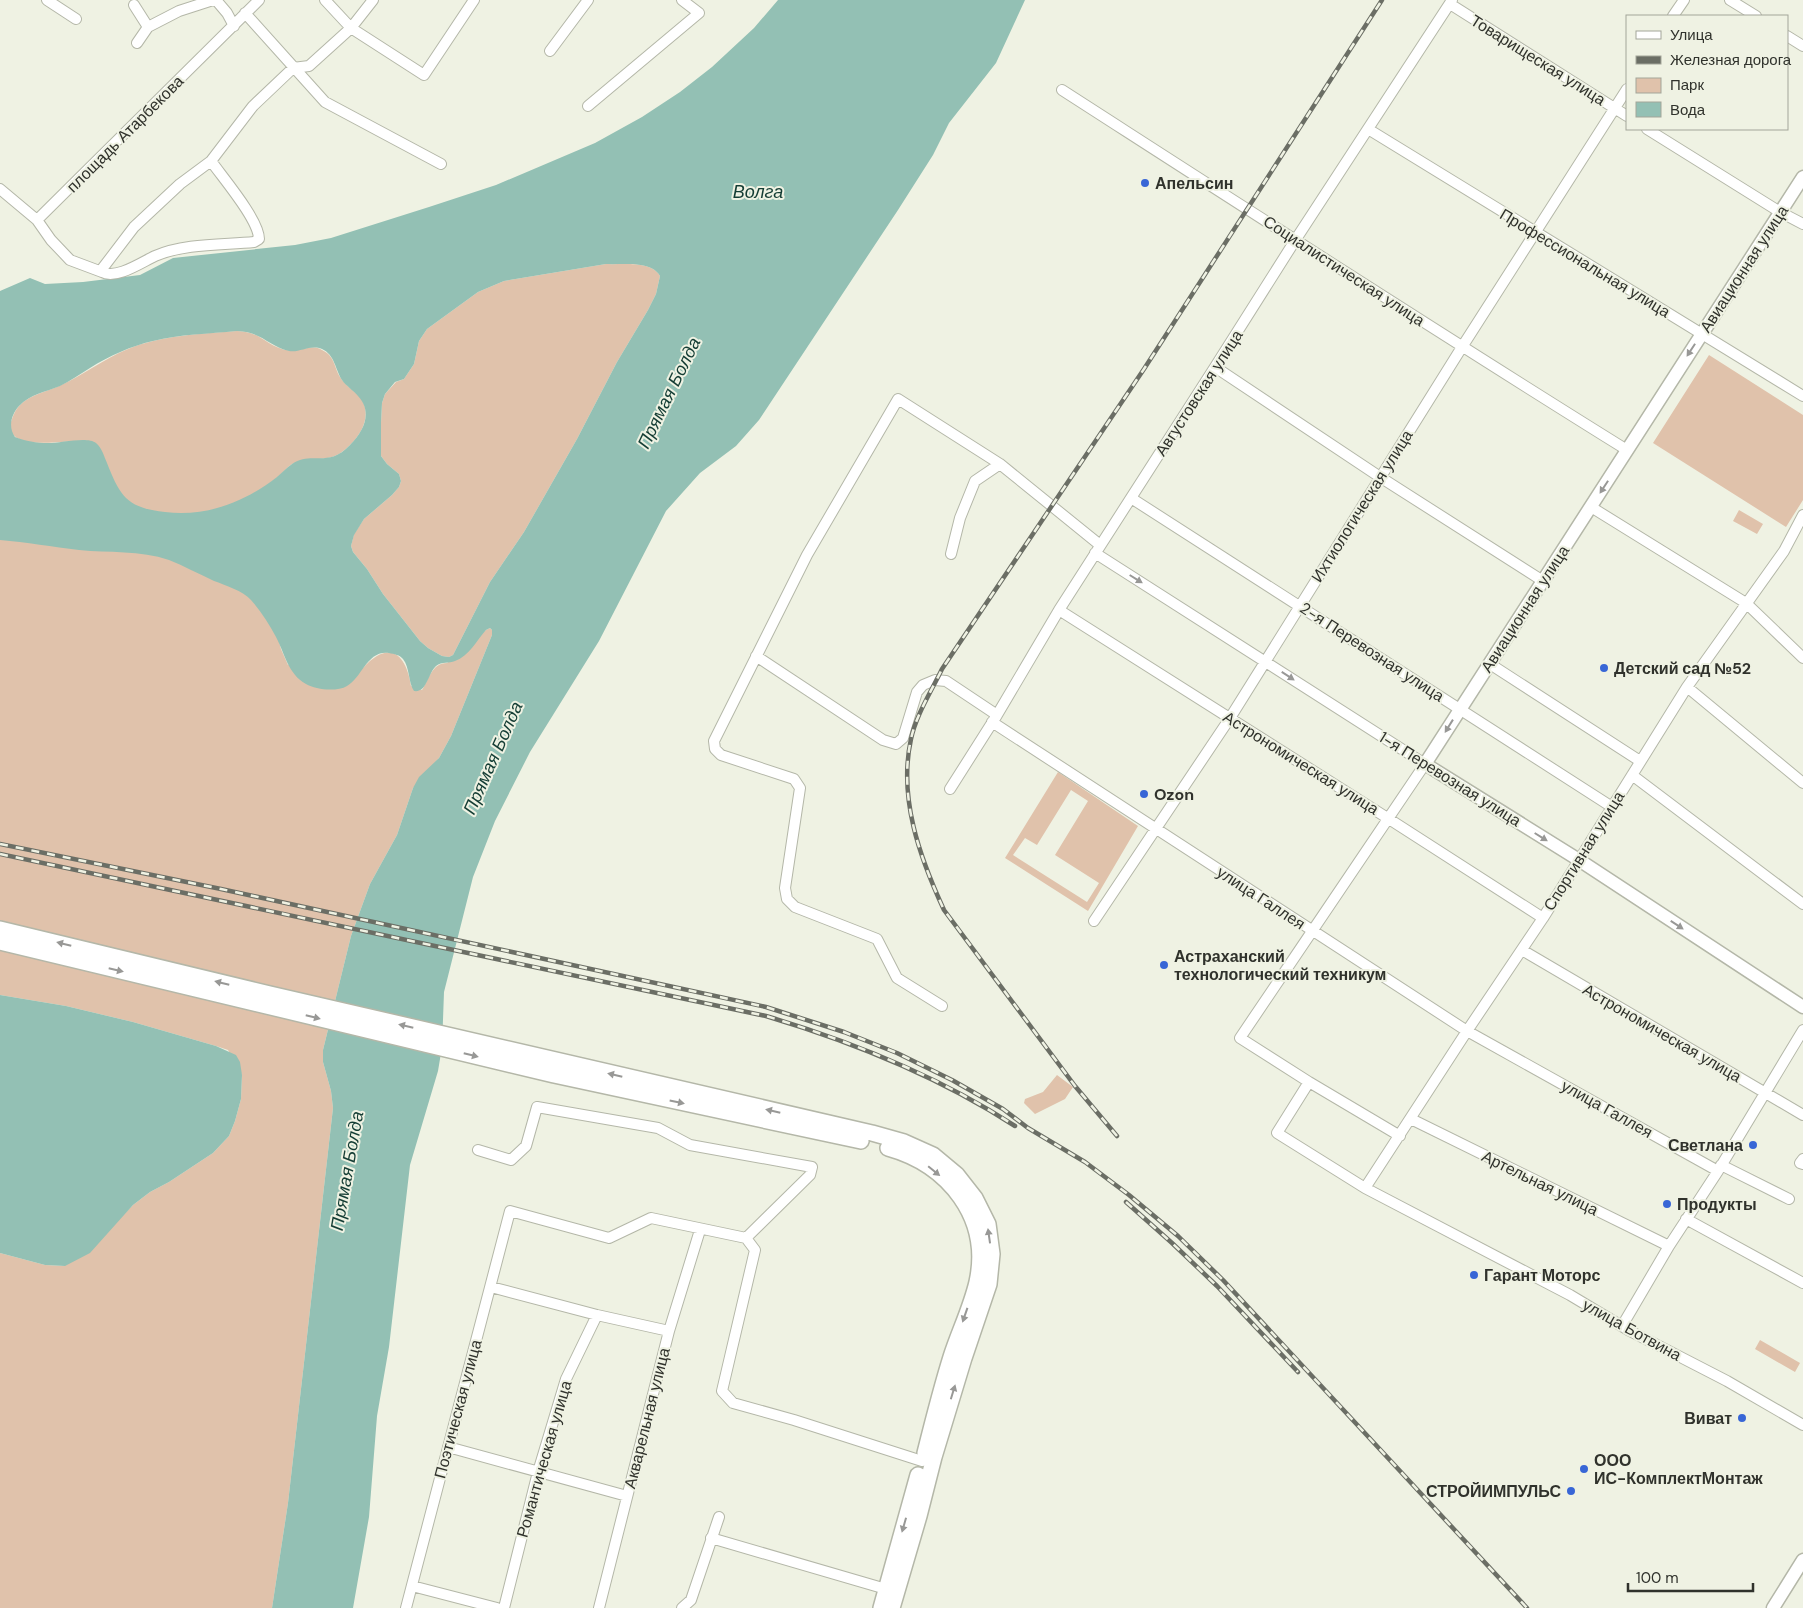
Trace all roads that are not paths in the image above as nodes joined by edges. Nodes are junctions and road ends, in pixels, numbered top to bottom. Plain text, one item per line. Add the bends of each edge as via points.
1 (48, 0) edge
2 (214, 0) edge
3 (259, 0) edge
4 (325, 0) edge
5 (373, 0) edge
6 (474, 0) edge
7 (588, 0) edge
8 (682, 0) edge
9 (1684, 0) edge
10 (1730, 0) edge
11 (1451, 2) edge
12 (134, 5) dead end
13 (245, 13) junction
14 (1674, 15) edge
15 (1754, 15) edge
16 (76, 19) dead end
17 (234, 26) junction
18 (148, 27) junction
19 (350, 28) junction
20 (1788, 37) edge
21 (137, 43) dead end
22 (1803, 46) edge
23 (550, 51) dead end
24 (293, 68) junction
25 (1062, 90) dead end
26 (1626, 91) edge
27 (588, 106) dead end
28 (1615, 108) junction
29 (1626, 115) edge
30 (1368, 129) junction
31 (1649, 130) edge
32 (211, 161) junction
33 (442, 164) dead end
34 (1803, 177) edge
35 (0, 189) edge
36 (1780, 212) junction
37 (37, 220) junction
38 (1803, 224) edge
39 (1535, 232) junction
40 (1296, 239) junction
41 (102, 270) junction
42 (1702, 334) junction
43 (1462, 347) junction
44 (1215, 367) junction
45 (1803, 396) edge
46 (1627, 450) junction
47 (1000, 464) junction
48 (1380, 477) junction
49 (1131, 498) junction
50 (1591, 507) junction
51 (1802, 519) edge
52 (1098, 549) junction
53 (951, 554) dead end
54 (1543, 581) junction
55 (1746, 603) junction
56 (1300, 606) junction
57 (1059, 610) junction
58 (756, 656) junction
59 (1803, 658) edge
60 (1265, 662) junction
61 (1490, 664) junction
62 (1687, 687) junction
63 (1460, 709) junction
64 (1230, 718) junction
65 (994, 719) junction
66 (1640, 761) junction
67 (1426, 764) junction
68 (1632, 775) junction
69 (1803, 783) edge
70 (950, 789) dead end
71 (1612, 807) junction
72 (1389, 819) junction
73 (1154, 828) junction
74 (1579, 860) junction
75 (1803, 904) edge
76 (1543, 918) junction
77 (1094, 920) dead end
78 (0, 928) edge
79 (1311, 931) junction
80 (0, 942) edge
81 (1522, 950) junction
82 (268, 1000) junction
83 (942, 1006) dead end
84 (1803, 1007) edge
85 (1803, 1030) edge
86 (1467, 1031) junction
87 (555, 1069) junction
88 (1309, 1082) junction
89 (1765, 1093) junction
90 (1803, 1115) edge
91 (1411, 1119) junction
92 (1400, 1136) junction
93 (478, 1150) dead end
94 (1803, 1159) edge
95 (1803, 1164) edge
96 (1719, 1168) junction
97 (1365, 1188) junction
98 (1789, 1199) dead end
99 (1686, 1219) junction
100 (700, 1230) junction
101 (746, 1238) junction
102 (1669, 1246) junction
103 (1803, 1283) edge
104 (491, 1287) junction
105 (597, 1315) junction
106 (1622, 1326) junction
107 (669, 1330) junction
108 (1803, 1425) edge
109 (448, 1447) junction
110 (922, 1461) junction
111 (538, 1472) junction
112 (627, 1496) junction
113 (719, 1517) dead end
114 (711, 1538) junction
115 (1803, 1560) edge
116 (412, 1586) junction
117 (886, 1588) junction
118 (406, 1608) edge
119 (497, 1608) edge
120 (504, 1608) edge
121 (599, 1608) edge
122 (682, 1608) edge
123 (881, 1608) edge
124 (892, 1608) edge
125 (1773, 1608) edge

1 - 16 street
2 - 17 street
2 - 18 street via 179,11
3 - 13 street, площадь Атарбекова
4 - 19 street
5 - 19 street
6 - 19 street via 424,76
7 - 23 street
8 - 27 street via 699,13
9 - 14 street
10 - 15 street
11 - 28 street, Товарищеская улица
11 - 30 street, Августовская улица
12 - 18 street
13 - 17 street, площадь Атарбекова
13 - 24 street
17 - 37 street, площадь Атарбекова
18 - 21 street
19 - 24 street via 309,66
20 - 22 street
24 - 32 street via 253,106
24 - 33 street via 325,102
25 - 40 street, Социалистическая улица
26 - 28 street, Ихтиологическая улица
28 - 29 street, Товарищеская улица
28 - 39 street, Ихтиологическая улица
30 - 39 street, Профессиональная улица
30 - 40 street, Августовская улица
31 - 36 street
32 - 41 street via 180,184 134,227
32 - 41 street via 241,202 259,234 259,240 180,249 158,255 121,273 106,274
34 - 36 main road, Авиационная улица
35 - 37 street
36 - 38 street
36 - 42 main road, Авиационная улица
37 - 41 street via 70,260
39 - 42 street, Профессиональная улица
39 - 43 street, Ихтиологическая улица
40 - 43 street, Социалистическая улица
40 - 44 street, Августовская улица
42 - 45 street, Профессиональная улица
42 -> 46 main road, Авиационная улица
43 - 46 street, Социалистическая улица
43 - 48 street, Ихтиологическая улица
44 - 48 street
44 - 49 street, Августовская улица
46 -> 50 main road, Авиационная улица
47 - 52 street, 1-я Перевозная улица
47 - 53 street via 975,481 960,518
47 - 58 street, 1-я Перевозная улица via 898,399 807,555
48 - 54 street
48 - 56 street, Ихтиологическая улица
49 - 52 street, Августовская улица
49 - 56 street, 2-я Перевозная улица
50 - 54 main road, Авиационная улица
50 - 55 street
51 - 55 street, Спортивная улица via 1784,551
52 - 57 street, Августовская улица
52 -> 60 street, 1-я Перевозная улица
54 - 61 main road, Авиационная улица
55 - 59 street
55 - 62 street, Спортивная улица
56 - 60 street, Ихтиологическая улица
56 - 63 street, 2-я Перевозная улица
57 - 64 street, Астрономическая улица
57 - 65 street, Августовская улица
58 - 65 street, улица Галлея via 883,740 896,744 904,738 917,692 935,680 946,681
58 - 83 street via 714,741 721,755 794,779 800,788 785,888 788,900 795,907 877,939 897,978
60 - 64 street, Ихтиологическая улица
60 -> 67 street, 1-я Перевозная улица
61 - 63 main road, Авиационная улица
61 - 66 street
62 - 66 street, Спортивная улица
62 - 69 street
63 -> 67 main road, Авиационная улица
63 - 71 street, 2-я Перевозная улица
64 - 72 street, Астрономическая улица
64 - 73 street, Ихтиологическая улица
65 - 70 street, Августовская улица
65 - 73 street, улица Галлея
66 - 68 street, Спортивная улица
67 - 72 street, Авиационная улица
67 -> 74 main road, 1-я Перевозная улица
68 - 71 street, Спортивная улица
68 - 75 street
71 - 74 street, Спортивная улица
72 - 76 street, Астрономическая улица
72 - 79 street, Авиационная улица
73 - 77 street, Ихтиологическая улица
73 - 79 street, улица Галлея
74 - 76 street, Спортивная улица
74 -> 84 main road, 1-я Перевозная улица
76 - 81 street, Спортивная улица
82 -> 78 highway
79 - 86 street, улица Галлея
79 - 88 street, Авиационная улица via 1240,1038
80 -> 82 highway
81 - 86 street, Спортивная улица
81 - 89 street, Астрономическая улица
82 - 87 highway
85 - 89 street
86 - 91 street, Спортивная улица
86 - 96 street, улица Галлея
87 -> 110 highway via 901,1152 926,1164 950,1183 976,1225 980,1252 977,1282 951,1358
124 -> 87 highway via 988,1284 992,1254 988,1224 975,1198 957,1175 933,1155 904,1142
88 - 92 street
88 - 97 street, улица Ботвина via 1277,1132
89 - 90 street, Астрономическая улица
89 - 96 street
91 - 92 street, Спортивная улица
91 - 102 street, Артельная улица
92 - 97 street, Спортивная улица
93 - 101 street via 511,1160 526,1146 537,1107 658,1128 690,1145 812,1167 810,1175
94 - 95 street via 1800,1163
96 - 98 street, улица Галлея
96 - 99 street
97 - 106 street, улица Ботвина via 1570,1295
99 - 102 street
99 - 103 street
100 - 101 street
100 - 104 street, Поэтическая улица via 651,1218 609,1238 510,1211
100 - 107 street, Акварельная улица
101 - 110 street via 755,1250 722,1391 733,1403
102 - 106 street
104 - 105 street
104 - 109 street, Поэтическая улица
105 - 107 street
105 - 111 street, Романтическая улица via 566,1379
106 - 108 street, улица Ботвина
107 - 112 street, Акварельная улица
109 - 111 street
109 - 116 street, Поэтическая улица
110 -> 117 highway
111 - 112 street
111 - 120 street, Романтическая улица
112 - 121 street, Акварельная улица
113 - 114 street
114 - 117 street
114 - 122 street via 691,1600
115 - 125 main road
116 - 118 street, Поэтическая улица
116 - 119 street
117 - 123 highway

